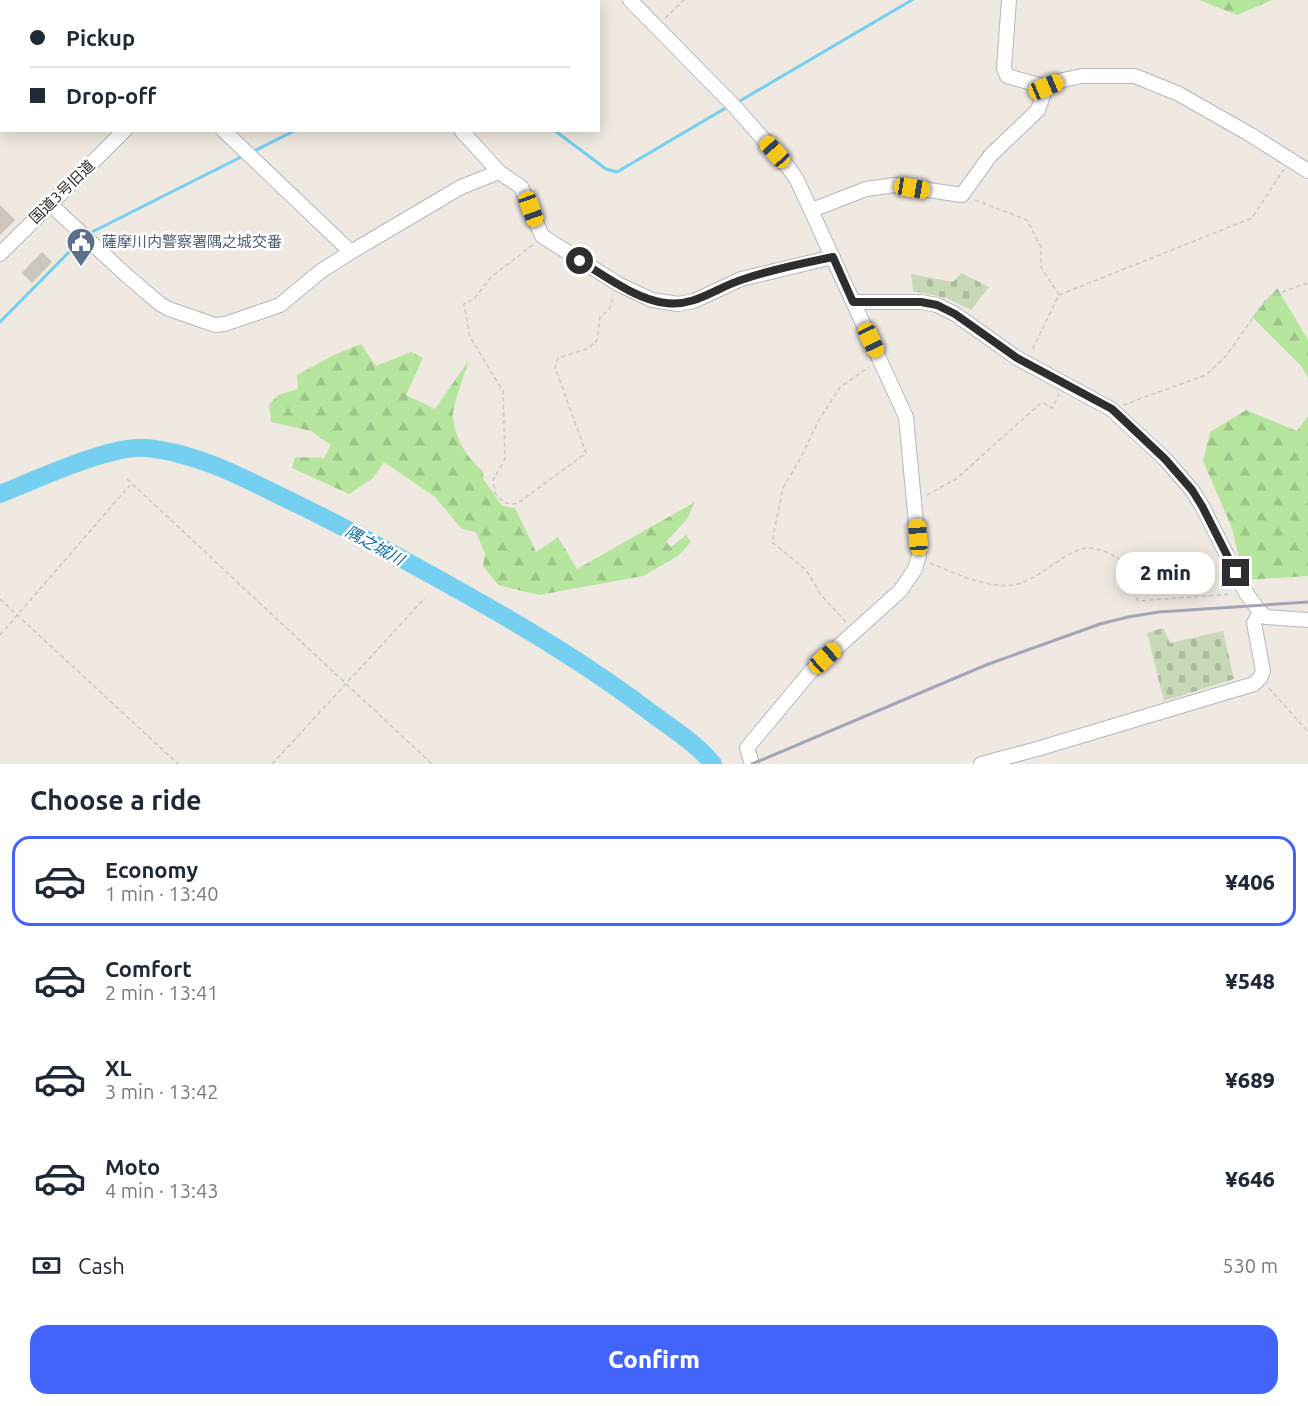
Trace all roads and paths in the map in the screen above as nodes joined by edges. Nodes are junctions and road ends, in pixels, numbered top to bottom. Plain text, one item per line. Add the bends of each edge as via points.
1 (630, 0) edge
2 (684, 0) edge
3 (1009, 0) edge
4 (656, 27) junction
5 (1046, 87) junction
6 (123, 132) edge
7 (225, 132) edge
8 (463, 132) edge
9 (1289, 160) junction
10 (1308, 171) edge
11 (499, 172) junction
12 (962, 195) junction
13 (50, 204) junction
14 (812, 210) junction
15 (542, 236) junction
16 (351, 252) junction
17 (0, 254) edge
18 (833, 257) junction
19 (1308, 283) edge
20 (618, 284) junction
21 (1059, 295) junction
22 (853, 302) junction
23 (880, 360) junction
24 (1025, 363) junction
25 (1064, 384) junction
26 (1112, 409) junction
27 (127, 479) dead end
28 (131, 485) junction
29 (915, 501) junction
30 (918, 558) junction
31 (1246, 592) junction
32 (425, 598) dead end
33 (0, 599) edge
34 (1260, 612) junction
35 (18, 615) junction
36 (1308, 620) edge
37 (854, 632) junction
38 (0, 635) edge
39 (1260, 678) junction
40 (346, 684) junction
41 (1308, 732) edge
42 (178, 764) edge
43 (272, 764) edge
44 (432, 764) edge
45 (752, 764) edge
46 (981, 764) edge

1 - 4 street
2 - 4 path
3 - 5 street via 1004,68 1007,75
4 - 14 street via 788,167
5 - 9 street via 1083,76 1135,76 1179,94
5 - 12 street via 1038,110 990,156
6 - 13 street, 国道3号旧道
7 - 16 street
8 - 11 street
9 - 10 street
9 - 21 path via 1252,218
11 - 15 street via 521,187
11 - 16 street via 461,187
12 - 14 street via 895,185 866,189
12 - 21 path via 1027,220 1041,246 1041,267
13 - 16 street via 160,304 215,326 280,305
13 - 17 street, 国道3号旧道
14 - 18 street
15 - 20 street
15 - 20 path via 464,304 470,336 503,391 505,459 493,480 495,493 506,503 521,501 586,453 555,368 558,358 589,348 597,340 600,317 609,310
18 - 20 street via 741,279 694,301 678,304 651,300
18 - 22 street
19 - 26 path via 1265,301 1226,356 1206,375
21 - 24 path
22 - 23 street
22 - 24 street via 937,305
23 - 29 street via 906,417
23 - 37 path via 840,387 819,420 783,488 772,542 806,570 821,595
24 - 25 street
25 - 26 street
25 - 29 path via 1052,408 1042,402 956,479
26 - 31 street via 1192,490
27 - 28 path
28 - 35 path
28 - 40 path
29 - 30 street
30 - 31 path via 961,576 995,584 1017,584 1083,548 1108,551 1124,563 1138,602
30 - 37 street via 900,591
31 - 34 street
32 - 40 path
33 - 35 path
34 - 36 street via 1266,617
34 - 39 street via 1254,623 1263,671
35 - 38 path
35 - 42 path
37 - 45 street via 811,671 747,748
39 - 41 path
39 - 46 street via 1254,684 1198,702
40 - 43 path
40 - 44 path

